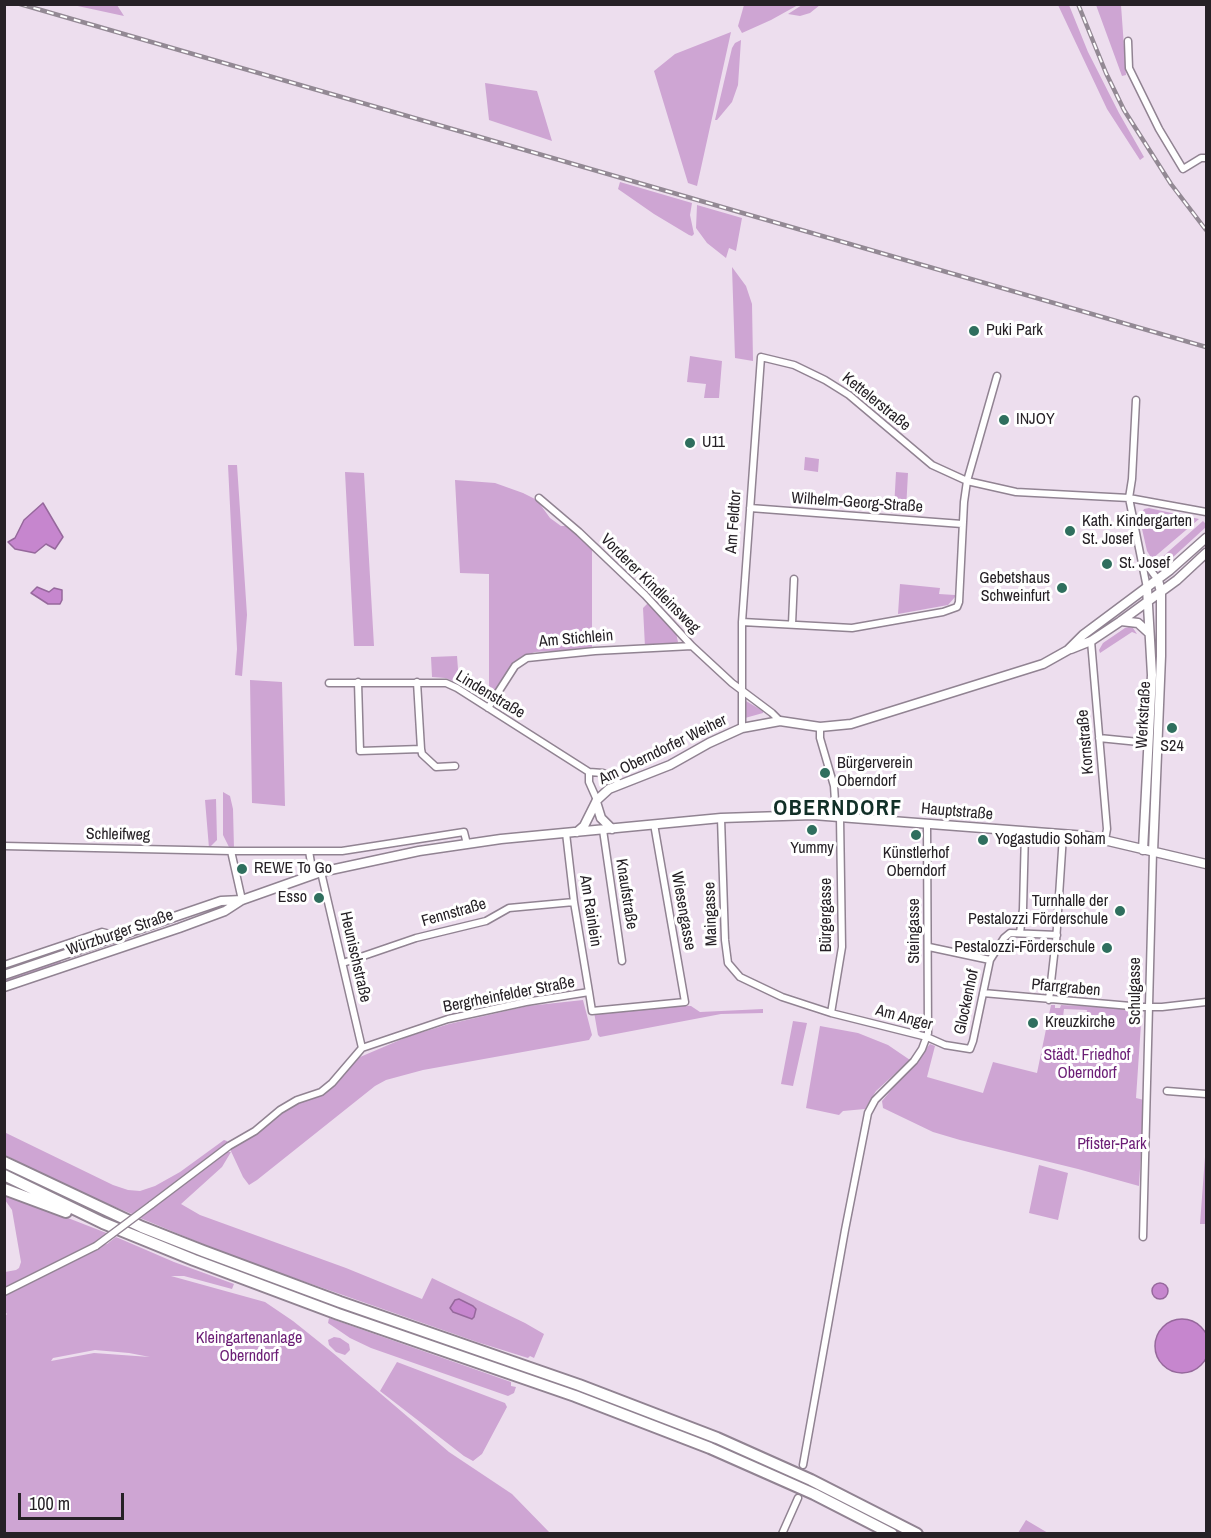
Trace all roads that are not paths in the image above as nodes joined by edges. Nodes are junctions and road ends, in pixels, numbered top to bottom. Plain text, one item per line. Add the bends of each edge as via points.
1 (1128, 41) dead end
2 (1206, 158) edge
3 (761, 357) joint
4 (998, 376) dead end
5 (1136, 400) dead end
6 (967, 481) junction
7 (539, 498) dead end
8 (1129, 498) junction
9 (750, 508) junction
10 (1206, 512) edge
11 (963, 525) junction
12 (1206, 538) edge
13 (1206, 553) edge
14 (1140, 556) junction
15 (794, 579) dead end
16 (1158, 580) junction
17 (1147, 588) junction
18 (1161, 592) junction
19 (1148, 601) junction
20 (742, 621) junction
21 (1121, 621) junction
22 (792, 624) junction
23 (1149, 633) junction
24 (1091, 641) junction
25 (692, 646) junction
26 (1068, 650) junction
27 (358, 682) junction
28 (417, 682) junction
29 (329, 683) dead end
30 (741, 690) junction
31 (488, 708) junction
32 (780, 721) junction
33 (742, 728) junction
34 (820, 728) junction
35 (1099, 738) junction
36 (1149, 743) junction
37 (421, 749) junction
38 (455, 766) dead end
39 (589, 772) junction
40 (619, 784) junction
41 (597, 801) junction
42 (838, 816) junction
43 (721, 818) junction
44 (654, 824) junction
45 (927, 824) junction
46 (608, 829) junction
47 (577, 832) junction
48 (1025, 832) junction
49 (566, 834) junction
50 (1063, 835) junction
51 (1106, 840) junction
52 (467, 844) junction
53 (4, 846) edge
54 (231, 851) junction
55 (309, 851) junction
56 (1148, 851) junction
57 (1206, 864) edge
58 (317, 873) junction
59 (242, 900) junction
60 (574, 902) junction
61 (1020, 933) junction
62 (113, 939) junction
63 (1056, 941) junction
64 (929, 947) junction
65 (117, 950) junction
66 (990, 960) junction
67 (622, 961) dead end
68 (343, 963) junction
69 (4, 965) edge
70 (4, 975) edge
71 (4, 987) edge
72 (590, 992) junction
73 (982, 993) junction
74 (1049, 1000) junction
75 (685, 1002) joint
76 (1206, 1002) edge
77 (1148, 1007) junction
78 (831, 1013) junction
79 (927, 1037) junction
80 (362, 1048) junction
81 (970, 1049) joint
82 (1167, 1091) dead end
83 (1206, 1094) edge
84 (4, 1162) edge
85 (4, 1175) edge
86 (4, 1189) edge
87 (103, 1223) junction
88 (1143, 1237) dead end
89 (4, 1292) edge
90 (803, 1465) dead end
91 (798, 1498) dead end
92 (782, 1533) edge
93 (892, 1533) edge
94 (917, 1533) edge

1 - 2 street via 1129,68 1183,169
3 - 6 street, Kettelerstraße via 801,368 835,385 932,465
3 - 9 street, Am Feldtor
4 - 6 street
5 - 8 street
6 - 8 street, Kettelerstraße via 1016,492
6 - 11 street
7 - 25 street, Vorderer Kindleinsweg via 579,532
8 - 10 street, Kettelerstraße
8 - 14 street
9 - 11 street, Wilhelm-Georg-Straße
9 - 20 street, Am Feldtor
11 - 22 street via 959,602 953,609 852,628
12 - 16 main road
13 - 18 main road
14 - 16 street
14 - 17 street
15 - 22 street
16 - 17 main road
16 - 18 main road, Werkstraße
17 - 19 main road, Werkstraße
17 - 26 main road
18 - 19 main road
18 - 56 main road, Werkstraße via 1160,675
19 - 21 main road
19 - 23 main road, Werkstraße
20 - 22 street
20 - 30 street, Am Feldtor
21 - 23 main road via 1138,623
21 - 24 main road
23 - 36 main road, Werkstraße
24 - 26 main road
24 - 35 street, Kornstraße
25 - 30 street, Vorderer Kindleinsweg
25 - 31 street, Am Stichlein via 527,658 515,666
26 - 34 main road via 1028,670 851,724
27 - 28 street, Lindenstraße
27 - 29 street, Lindenstraße
27 - 37 street via 360,751
28 - 31 street, Lindenstraße via 446,683
28 - 37 street
30 - 32 street
30 - 33 street, Am Feldtor
31 - 39 street, Lindenstraße
32 - 33 main road, Am Oberndorfer Weiher
32 - 34 main road
33 - 40 main road, Am Oberndorfer Weiher via 670,765
34 - 42 street
35 - 36 street
35 - 51 street, Kornstraße
36 - 56 main road, Werkstraße
37 - 38 street via 436,767
39 - 40 street, Lindenstraße via 603,774
39 - 41 street
40 - 41 main road, Am Oberndorfer Weiher
41 - 46 main road
41 - 47 main road, Am Oberndorfer Weiher
42 - 43 main road, Hauptstraße
42 - 45 main road, Hauptstraße
42 - 78 street, Bürgergasse via 842,947
43 - 44 main road, Hauptstraße
43 - 78 street, Maingasse via 728,963 756,987
44 - 46 main road, Hauptstraße
44 - 75 street, Wiesengasse
45 - 48 main road, Hauptstraße
45 - 64 street, Steingasse
46 - 47 main road, Hauptstraße
46 - 67 street, Knaufstraße
47 - 49 main road, Würzburger Straße
48 - 50 main road, Hauptstraße
48 - 61 street
49 - 52 main road, Würzburger Straße
49 - 60 street, Am Rainlein
50 - 51 main road, Hauptstraße
50 - 63 street
51 - 56 main road, Hauptstraße
52 - 55 street via 464,832 352,850
52 - 58 main road, Würzburger Straße via 404,853
53 - 54 street, Schleifweg
54 - 55 street, Schleifweg
54 - 59 street
55 - 58 street
56 - 57 main road, Hauptstraße
56 - 77 street, Schulgasse
58 - 59 main road, Würzburger Straße
58 - 68 street, Heunischstraße
59 - 62 main road, Würzburger Straße via 221,901
59 - 65 main road, Würzburger Straße via 225,911
60 - 68 street, Fennstraße via 510,908 486,921 416,938
60 - 72 street, Am Rainlein
61 - 63 street
61 - 66 street, Glockenhof via 1004,938
62 - 65 main road
62 - 69 street via 102,933
62 - 70 main road, Würzburger Straße
63 - 74 street
64 - 66 street, Glockenhof
64 - 79 street, Steingasse
65 - 71 main road, Würzburger Straße
66 - 73 street, Glockenhof
68 - 80 street, Heunischstraße
72 - 75 street, Bergrheinfelder Straße via 592,1011
72 - 80 street, Bergrheinfelder Straße via 448,1019
73 - 74 street, Pfarrgraben
73 - 81 street, Glockenhof
74 - 77 street, Pfarrgraben
76 - 77 street, Pfarrgraben
77 - 88 street, Schulgasse
78 - 79 street, Am Anger
79 - 81 street, Am Anger
79 - 90 street via 914,1061 875,1100 868,1113
80 - 89 street, bridge via 321,1092 280,1110 96,1246
82 - 83 street
84 - 94 highway via 203,1251 717,1438 811,1479
85 - 87 highway
86 - 87 highway
87 - 93 highway via 249,1281 710,1448
91 - 92 street

